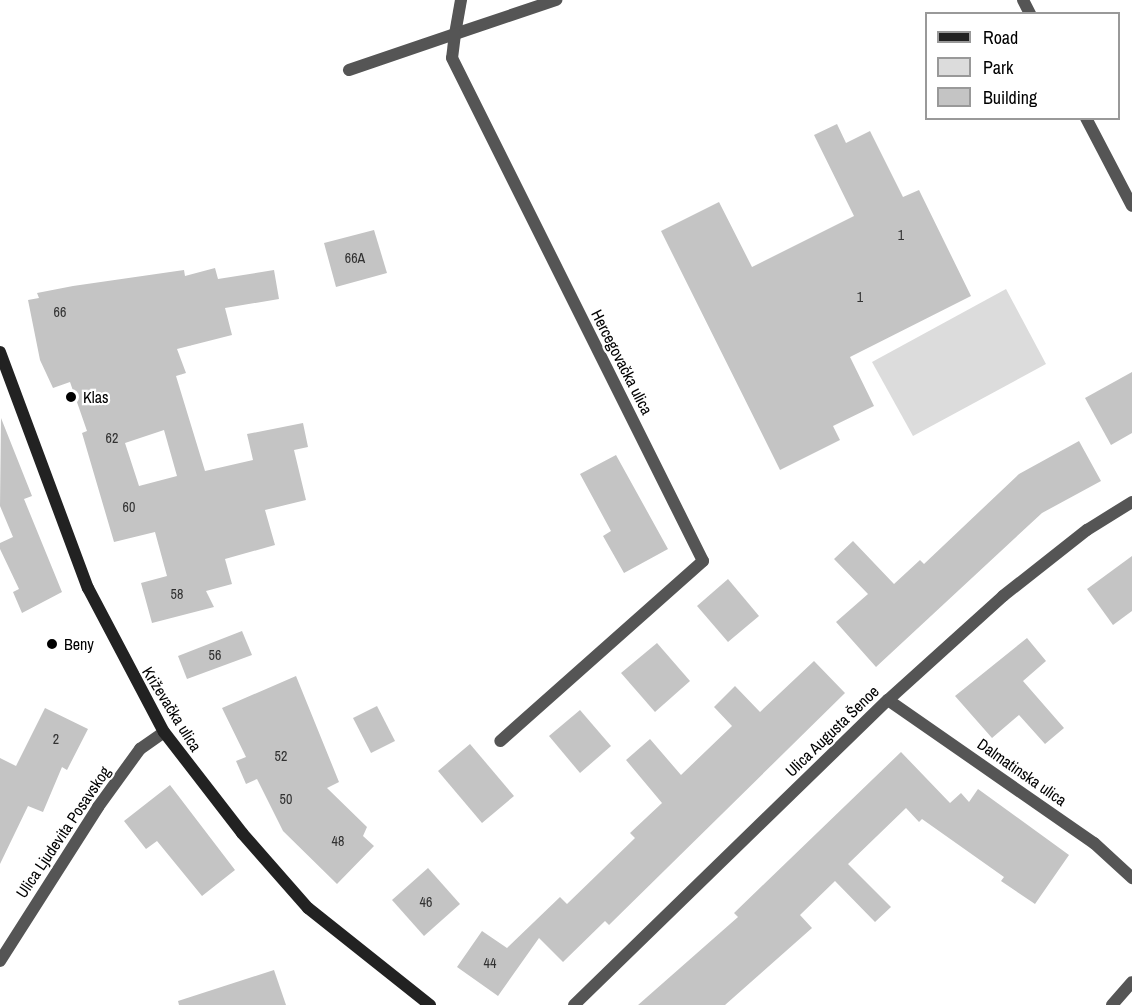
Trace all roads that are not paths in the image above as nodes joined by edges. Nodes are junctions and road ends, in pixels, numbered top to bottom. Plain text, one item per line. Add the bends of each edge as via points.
1 (461, 0) edge
2 (556, 0) edge
3 (455, 34) junction
4 (349, 70) dead end
5 (1087, 120) edge
6 (1132, 206) edge
7 (0, 352) edge
8 (1132, 502) edge
9 (888, 700) junction
10 (164, 732) junction
11 (500, 741) dead end
12 (1132, 878) edge
13 (0, 961) edge
14 (1132, 982) edge
15 (430, 1005) edge
16 (574, 1005) edge
17 (1112, 1005) edge

1 - 3 street
2 - 3 street
3 - 4 street
3 - 11 street, Hercegovačka ulica via 452,58 703,561
5 - 6 street
7 - 10 main road, Križevačka ulica via 88,588
8 - 9 street, Ulica Augusta Šenoe via 1044,562
9 - 12 street, Dalmatinska ulica via 1094,843
9 - 16 street, Ulica Augusta Šenoe
10 - 13 street, Ulica Ljudevita Posavskog via 140,749 98,807
10 - 15 main road, Križevačka ulica via 242,833 308,908
14 - 17 street

